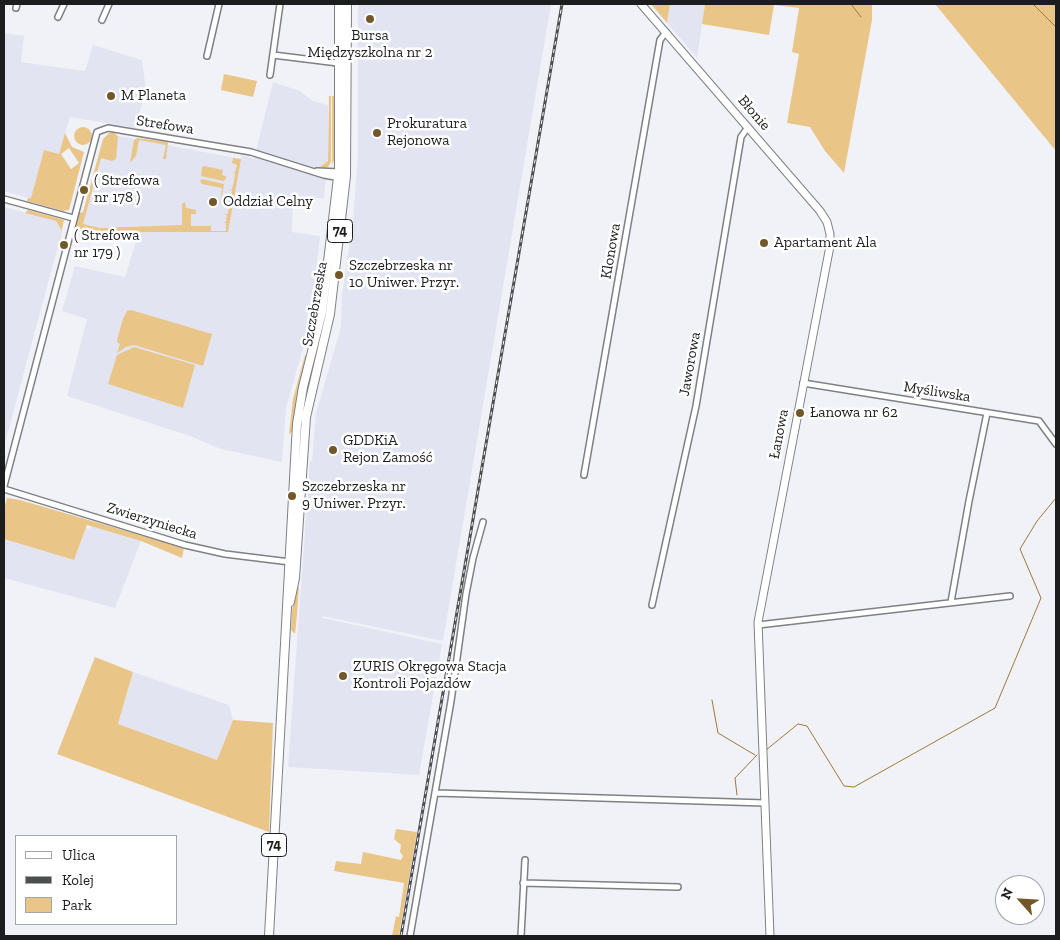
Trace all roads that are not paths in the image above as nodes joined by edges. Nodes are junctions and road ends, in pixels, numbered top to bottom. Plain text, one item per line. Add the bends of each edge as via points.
1 (64, 4) edge
2 (109, 4) edge
3 (219, 4) edge
4 (280, 4) edge
5 (339, 4) edge
6 (347, 4) edge
7 (641, 4) edge
8 (58, 17) dead end
9 (102, 20) dead end
10 (666, 32) junction
11 (273, 55) junction
12 (207, 56) dead end
13 (338, 63) junction
14 (270, 75) dead end
15 (748, 127) junction
16 (341, 175) junction
17 (4, 199) edge
18 (73, 218) junction
19 (829, 248) joint
20 (803, 383) junction
21 (988, 413) junction
22 (1056, 444) edge
23 (584, 475) dead end
24 (4, 488) edge
25 (483, 522) dead end
26 (292, 562) junction
27 (1010, 596) dead end
28 (951, 602) junction
29 (652, 605) dead end
30 (758, 625) junction
31 (436, 793) junction
32 (765, 803) junction
33 (525, 860) dead end
34 (523, 883) junction
35 (678, 887) dead end
36 (269, 936) edge
37 (410, 936) edge
38 (520, 936) edge
39 (770, 936) edge

1 - 8 street
2 - 9 street
3 - 12 street
4 - 11 street
5 - 13 main road, Szczebrzeska / 74
6 - 16 main road, Szczebrzeska / 74
7 - 10 street, Błonie
10 - 15 street, Błonie
10 - 23 street, Klonowa via 660,40
11 - 13 street
11 - 14 street
13 - 16 main road, Szczebrzeska / 74
15 - 19 street, Błonie via 823,215 830,231
15 - 29 street, Jaworowa via 741,137 696,406
16 - 18 street, Strefowa via 251,152 104,128 97,132
16 - 26 main road, Szczebrzeska / 74 via 330,314 306,411
17 - 18 street
18 - 24 street, Strefowa
19 - 20 street, Łanowa
20 - 21 street, Myśliwska
20 - 30 street, Łanowa
21 - 22 street, Myśliwska via 1039,421
21 - 28 street
24 - 26 street, Zwierzyniecka via 185,545 225,554
25 - 31 street via 466,594
26 - 36 main road, Szczebrzeska / 74 via 293,592 288,608
27 - 28 street
28 - 30 street
30 - 32 street, Łanowa
31 - 32 street
31 - 37 street
32 - 39 street, Łanowa
33 - 34 street
34 - 35 street
34 - 38 street

